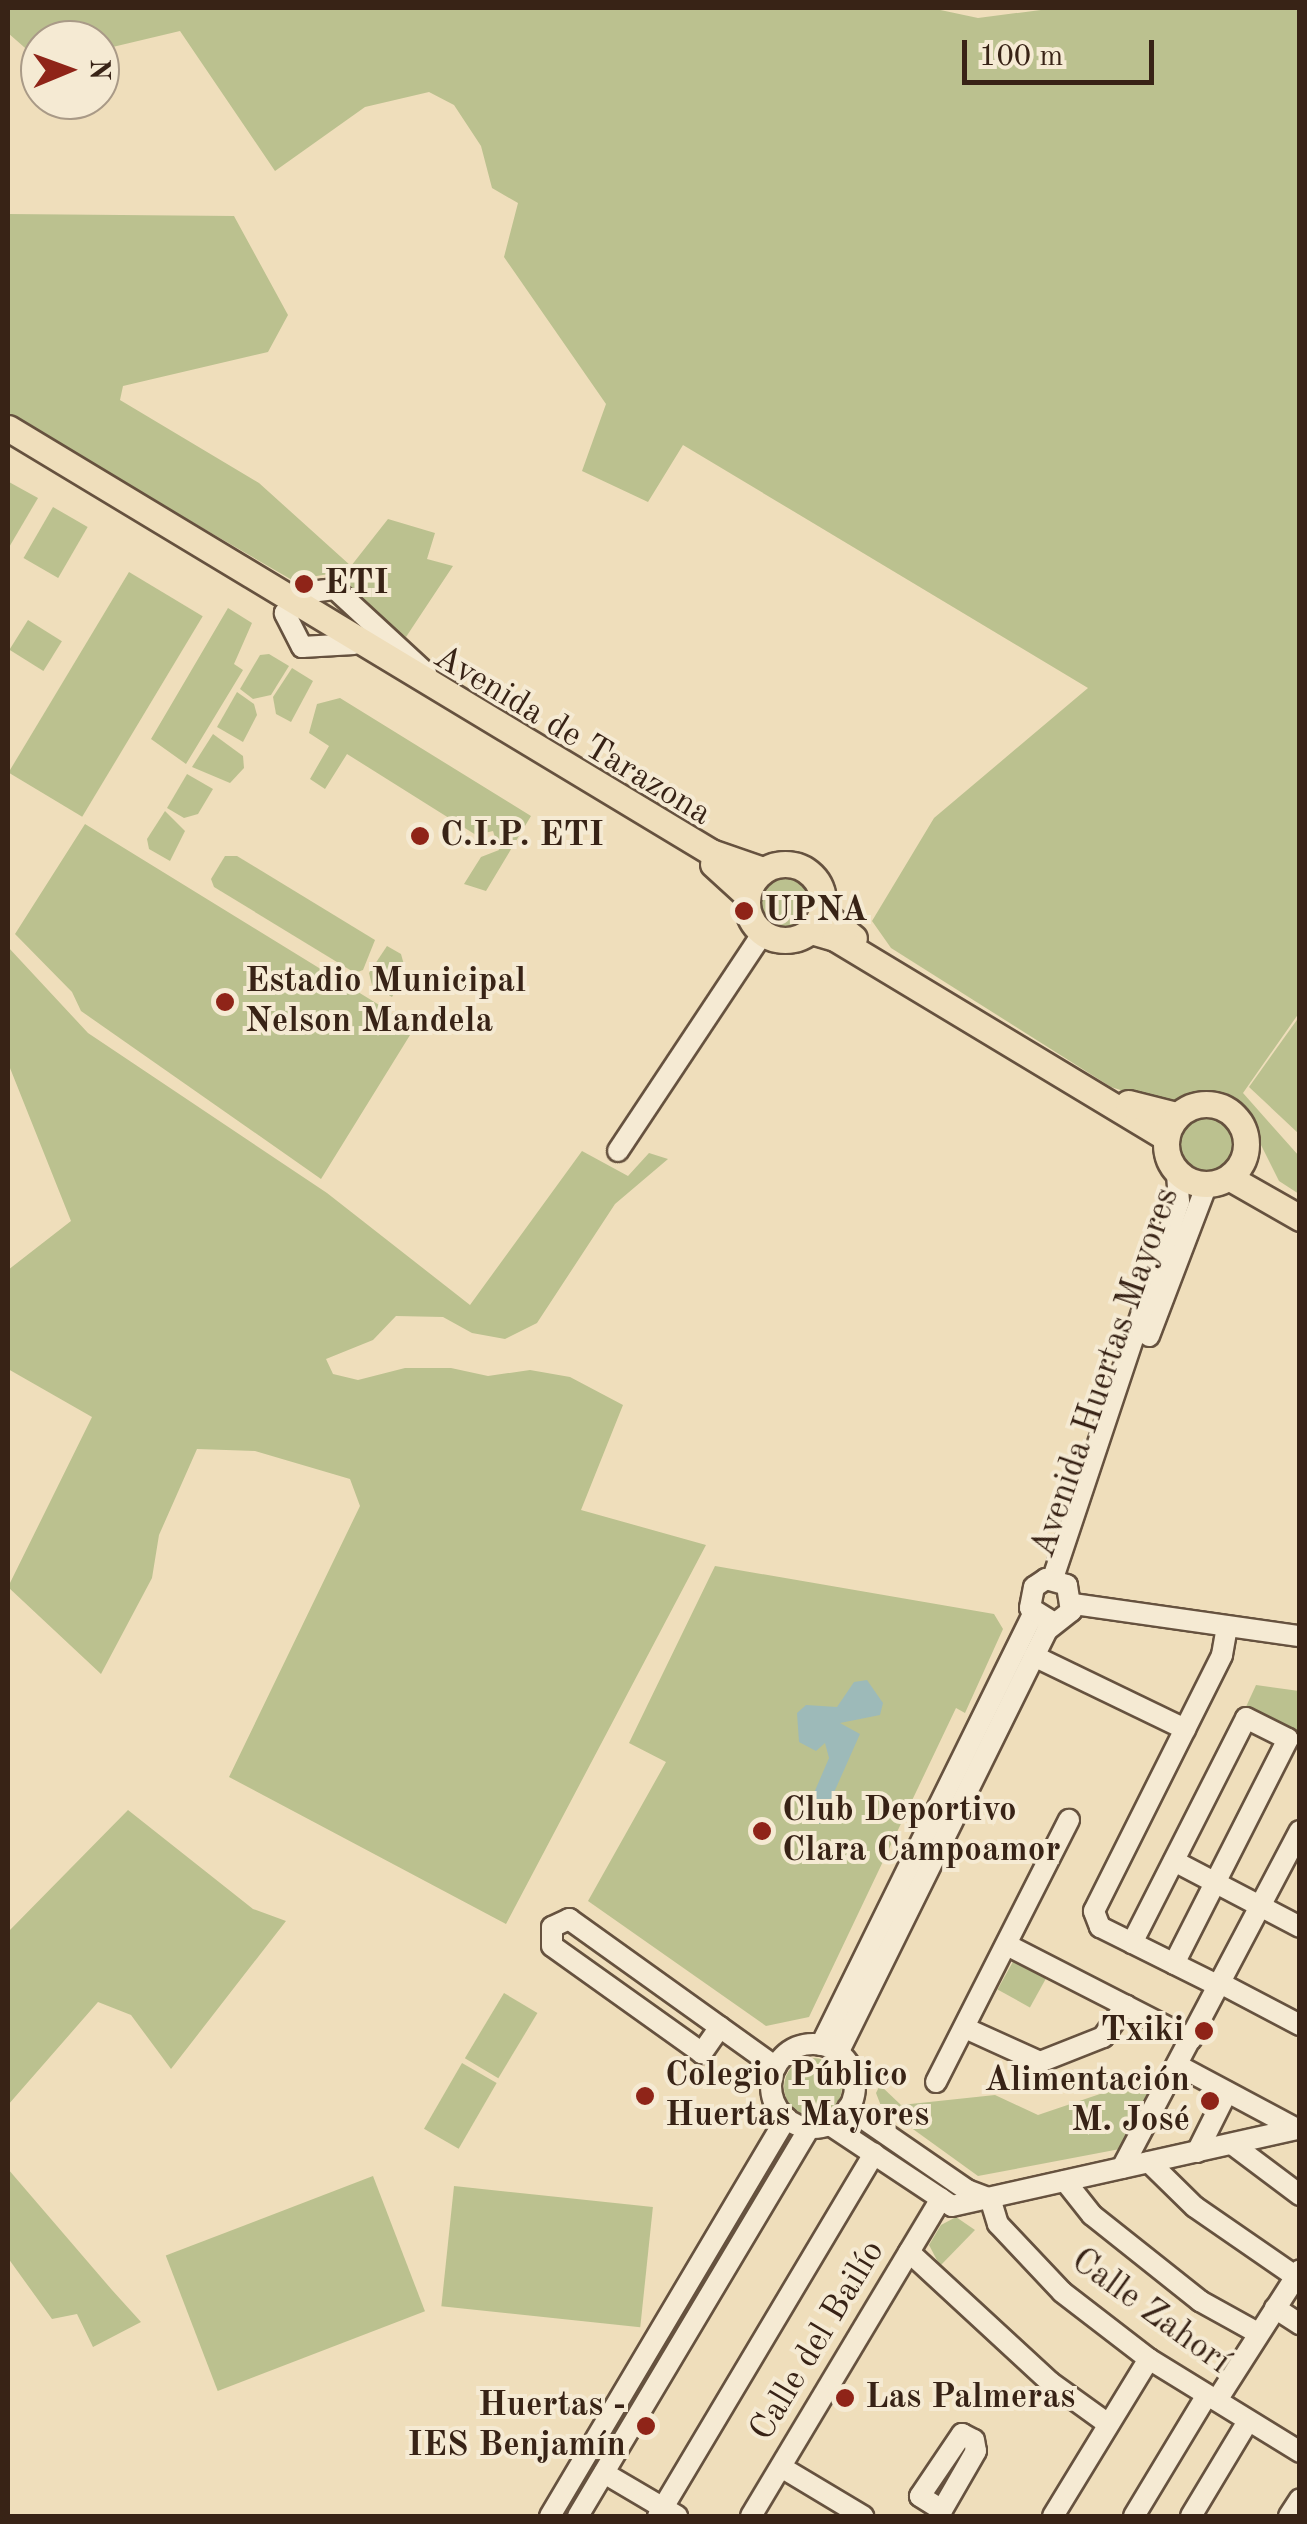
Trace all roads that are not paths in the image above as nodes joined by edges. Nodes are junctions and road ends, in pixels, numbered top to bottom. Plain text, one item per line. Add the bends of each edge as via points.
1 (8, 428) edge
2 (8, 436) edge
3 (292, 603) junction
4 (762, 870) junction
5 (747, 895) junction
6 (816, 922) junction
7 (762, 934) junction
8 (1171, 1126) junction
9 (618, 1151) dead end
10 (1177, 1171) junction
11 (1227, 1173) junction
12 (1300, 1207) edge
13 (1300, 1218) edge
14 (1064, 1589) junction
15 (1033, 1614) junction
16 (1054, 1623) junction
17 (1228, 1626) junction
18 (1300, 1636) edge
19 (1034, 1656) junction
20 (1185, 1729) junction
21 (1069, 1820) dead end
22 (1300, 1831) edge
23 (1174, 1861) junction
24 (1216, 1883) junction
25 (1260, 1906) junction
26 (1300, 1927) edge
27 (1132, 1943) junction
28 (1007, 1944) junction
29 (1174, 1964) junction
30 (1220, 1985) junction
31 (1126, 2006) junction
32 (1300, 2025) edge
33 (720, 2027) junction
34 (965, 2028) junction
35 (1191, 2038) junction
36 (830, 2049) junction
37 (1177, 2065) junction
38 (776, 2066) junction
39 (936, 2082) dead end
40 (1228, 2092) junction
41 (848, 2108) junction
42 (786, 2118) junction
43 (819, 2126) junction
44 (1298, 2129) edge
45 (1232, 2144) junction
46 (1197, 2152) junction
47 (874, 2153) junction
48 (1149, 2162) junction
49 (1122, 2168) junction
50 (1065, 2181) junction
51 (1300, 2195) edge
52 (941, 2198) junction
53 (990, 2198) junction
54 (908, 2252) junction
55 (1297, 2273) edge
56 (1274, 2308) junction
57 (1300, 2324) edge
58 (1258, 2333) junction
59 (1149, 2359) junction
60 (1212, 2398) junction
61 (1248, 2421) junction
62 (1108, 2424) junction
63 (1300, 2452) edge
64 (781, 2467) junction
65 (604, 2473) junction
66 (1300, 2499) edge
67 (666, 2514) edge
68 (550, 2516) edge
69 (578, 2516) edge
70 (751, 2516) edge
71 (863, 2516) edge
72 (1052, 2516) edge
73 (1134, 2516) edge
74 (1192, 2516) edge
75 (1289, 2516) edge

1 - 3 main road, Avenida de Tarazona
2 - 3 main road, Avenida de Tarazona
3 - 4 main road, Avenida de Tarazona via 711,852
3 - 5 main road, Avenida de Tarazona via 735,877
4 - 5 main road
4 - 6 main road via 801,867 820,886
5 - 7 main road via 752,923
6 - 7 main road via 787,941
6 - 8 main road
7 - 9 street
8 - 10 main road
8 - 11 main road via 1205,1104 1233,1114 1246,1141
10 - 11 main road
10 - 14 street, Avenida Huertas Mayores via 1178,1207
11 - 12 main road
11 - 13 main road
11 - 14 street, Avenida Huertas Mayores via 1191,1212
14 - 15 street, Avenida Huertas Mayores via 1034,1587
14 - 16 street, Avenida Huertas Mayores
14 - 17 street
15 - 16 street
15 - 36 street, Avenida Huertas Mayores
16 - 19 street, Avenida Huertas Mayores
17 - 18 street
17 - 20 street via 1222,1656
19 - 20 street
19 - 36 street, Avenida Huertas Mayores
20 - 27 street via 1094,1921
21 - 28 street
22 - 25 street
23 - 24 street
23 - 24 street via 1246,1718 1288,1739
23 - 27 street
24 - 25 street
24 - 29 street
25 - 26 street
25 - 30 street
27 - 29 street
28 - 31 street
28 - 34 street
29 - 30 street
30 - 32 street
30 - 35 street
31 - 34 street via 1104,2037 1040,2062
31 - 35 street
33 - 33 street via 569,1920 552,1927 552,1946 702,2053
33 - 38 street
34 - 39 street
35 - 37 street
36 - 38 street via 795,2048
36 - 41 street via 852,2073
37 - 40 street
37 - 49 street
38 - 42 street via 772,2094
40 - 44 street
40 - 46 street
41 - 43 street
41 - 53 street via 967,2190
42 - 43 street
42 - 68 street
43 - 47 street
43 - 65 street
44 - 45 street
45 - 46 street
45 - 51 street
46 - 48 street
47 - 52 street
47 - 67 street
48 - 49 street
48 - 55 street via 1195,2207
49 - 50 street
50 - 53 street
50 - 58 street via 1092,2215 1200,2301
52 - 53 street via 952,2206
52 - 54 street, Calle del Bailío
53 - 59 street, Calle Zahorí via 998,2224 1019,2251
54 - 62 street via 1050,2382
54 - 64 street, Calle del Bailío
55 - 56 street
56 - 57 street
56 - 58 street
58 - 60 street
59 - 60 street, Calle Zahorí
59 - 62 street
60 - 61 street, Calle Zahorí
60 - 73 street
61 - 63 street, Calle Zahorí
61 - 74 street
62 - 72 street
64 - 70 street, Calle del Bailío
64 - 71 street
65 - 67 street
65 - 69 street
66 - 75 street

